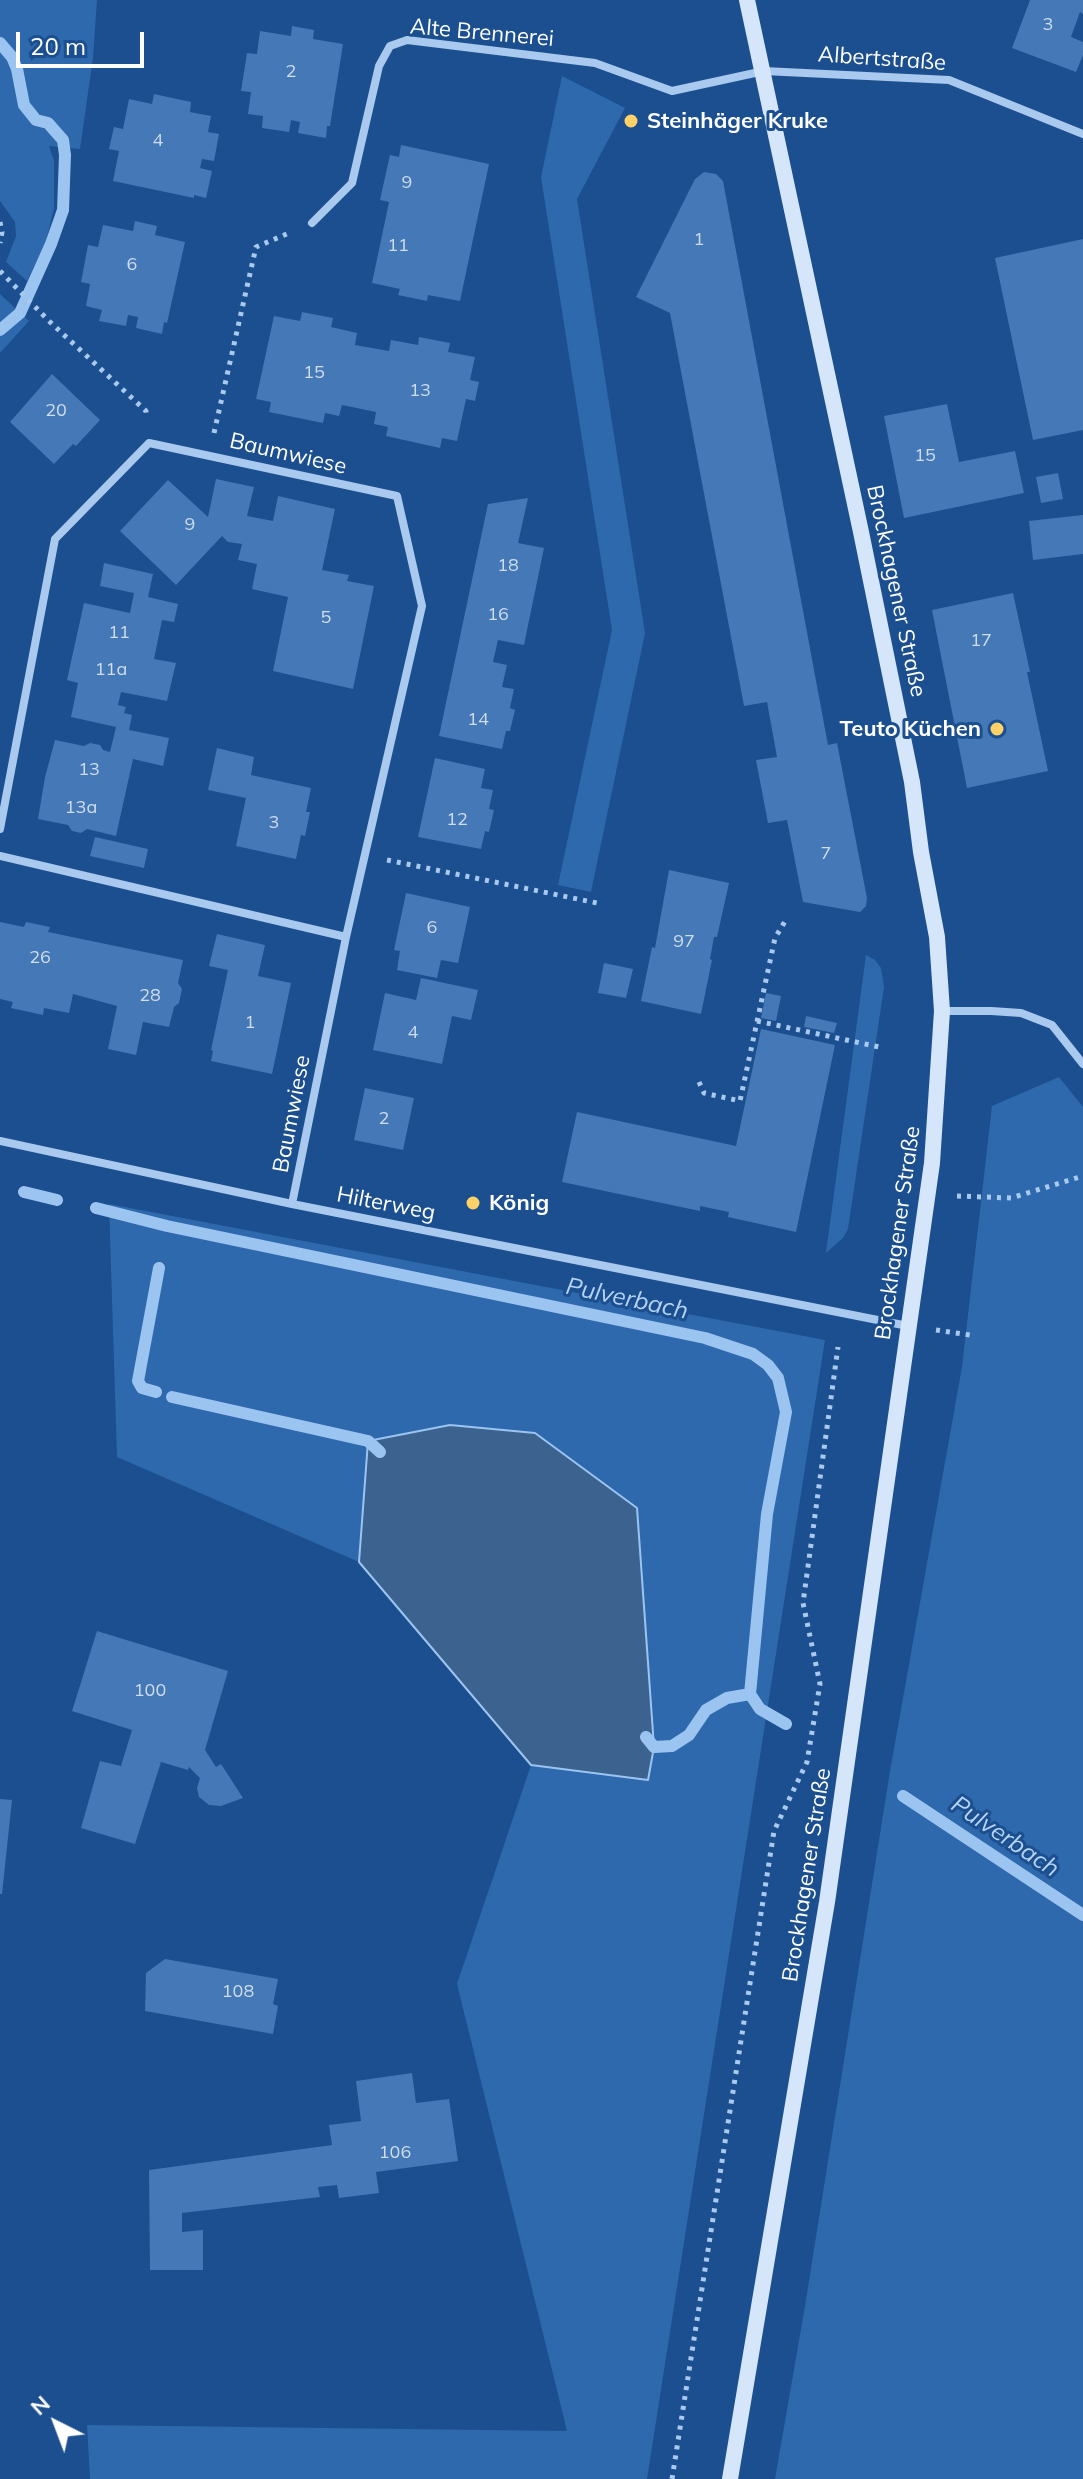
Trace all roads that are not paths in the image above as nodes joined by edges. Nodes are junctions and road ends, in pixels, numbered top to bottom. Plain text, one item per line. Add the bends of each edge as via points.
1 (747, 0) edge
2 (764, 71) junction
3 (1083, 134) edge
4 (312, 223) road end
5 (0, 829) edge
6 (0, 856) edge
7 (346, 937) junction
8 (942, 1011) junction
9 (1083, 1064) edge
10 (0, 1141) edge
11 (292, 1204) junction
12 (908, 1326) junction
13 (730, 2479) edge

1 - 2 main road, Brockhagener Straße
2 - 3 street, Albertstraße via 949,80
2 - 4 street, Alte Brennerei via 672,91 595,63 407,40 390,46 379,66 352,183
2 - 8 main road, Brockhagener Straße via 912,782 937,937
5 - 7 street, Baumwiese via 55,539 149,443 397,496 422,606
6 - 7 street
7 - 11 street, Baumwiese
8 - 9 street via 1021,1013 1052,1025
8 - 12 main road, Brockhagener Straße via 932,1163
10 - 11 street, Hilterweg
11 - 12 street, Hilterweg
12 - 13 main road, Brockhagener Straße via 827,1902

